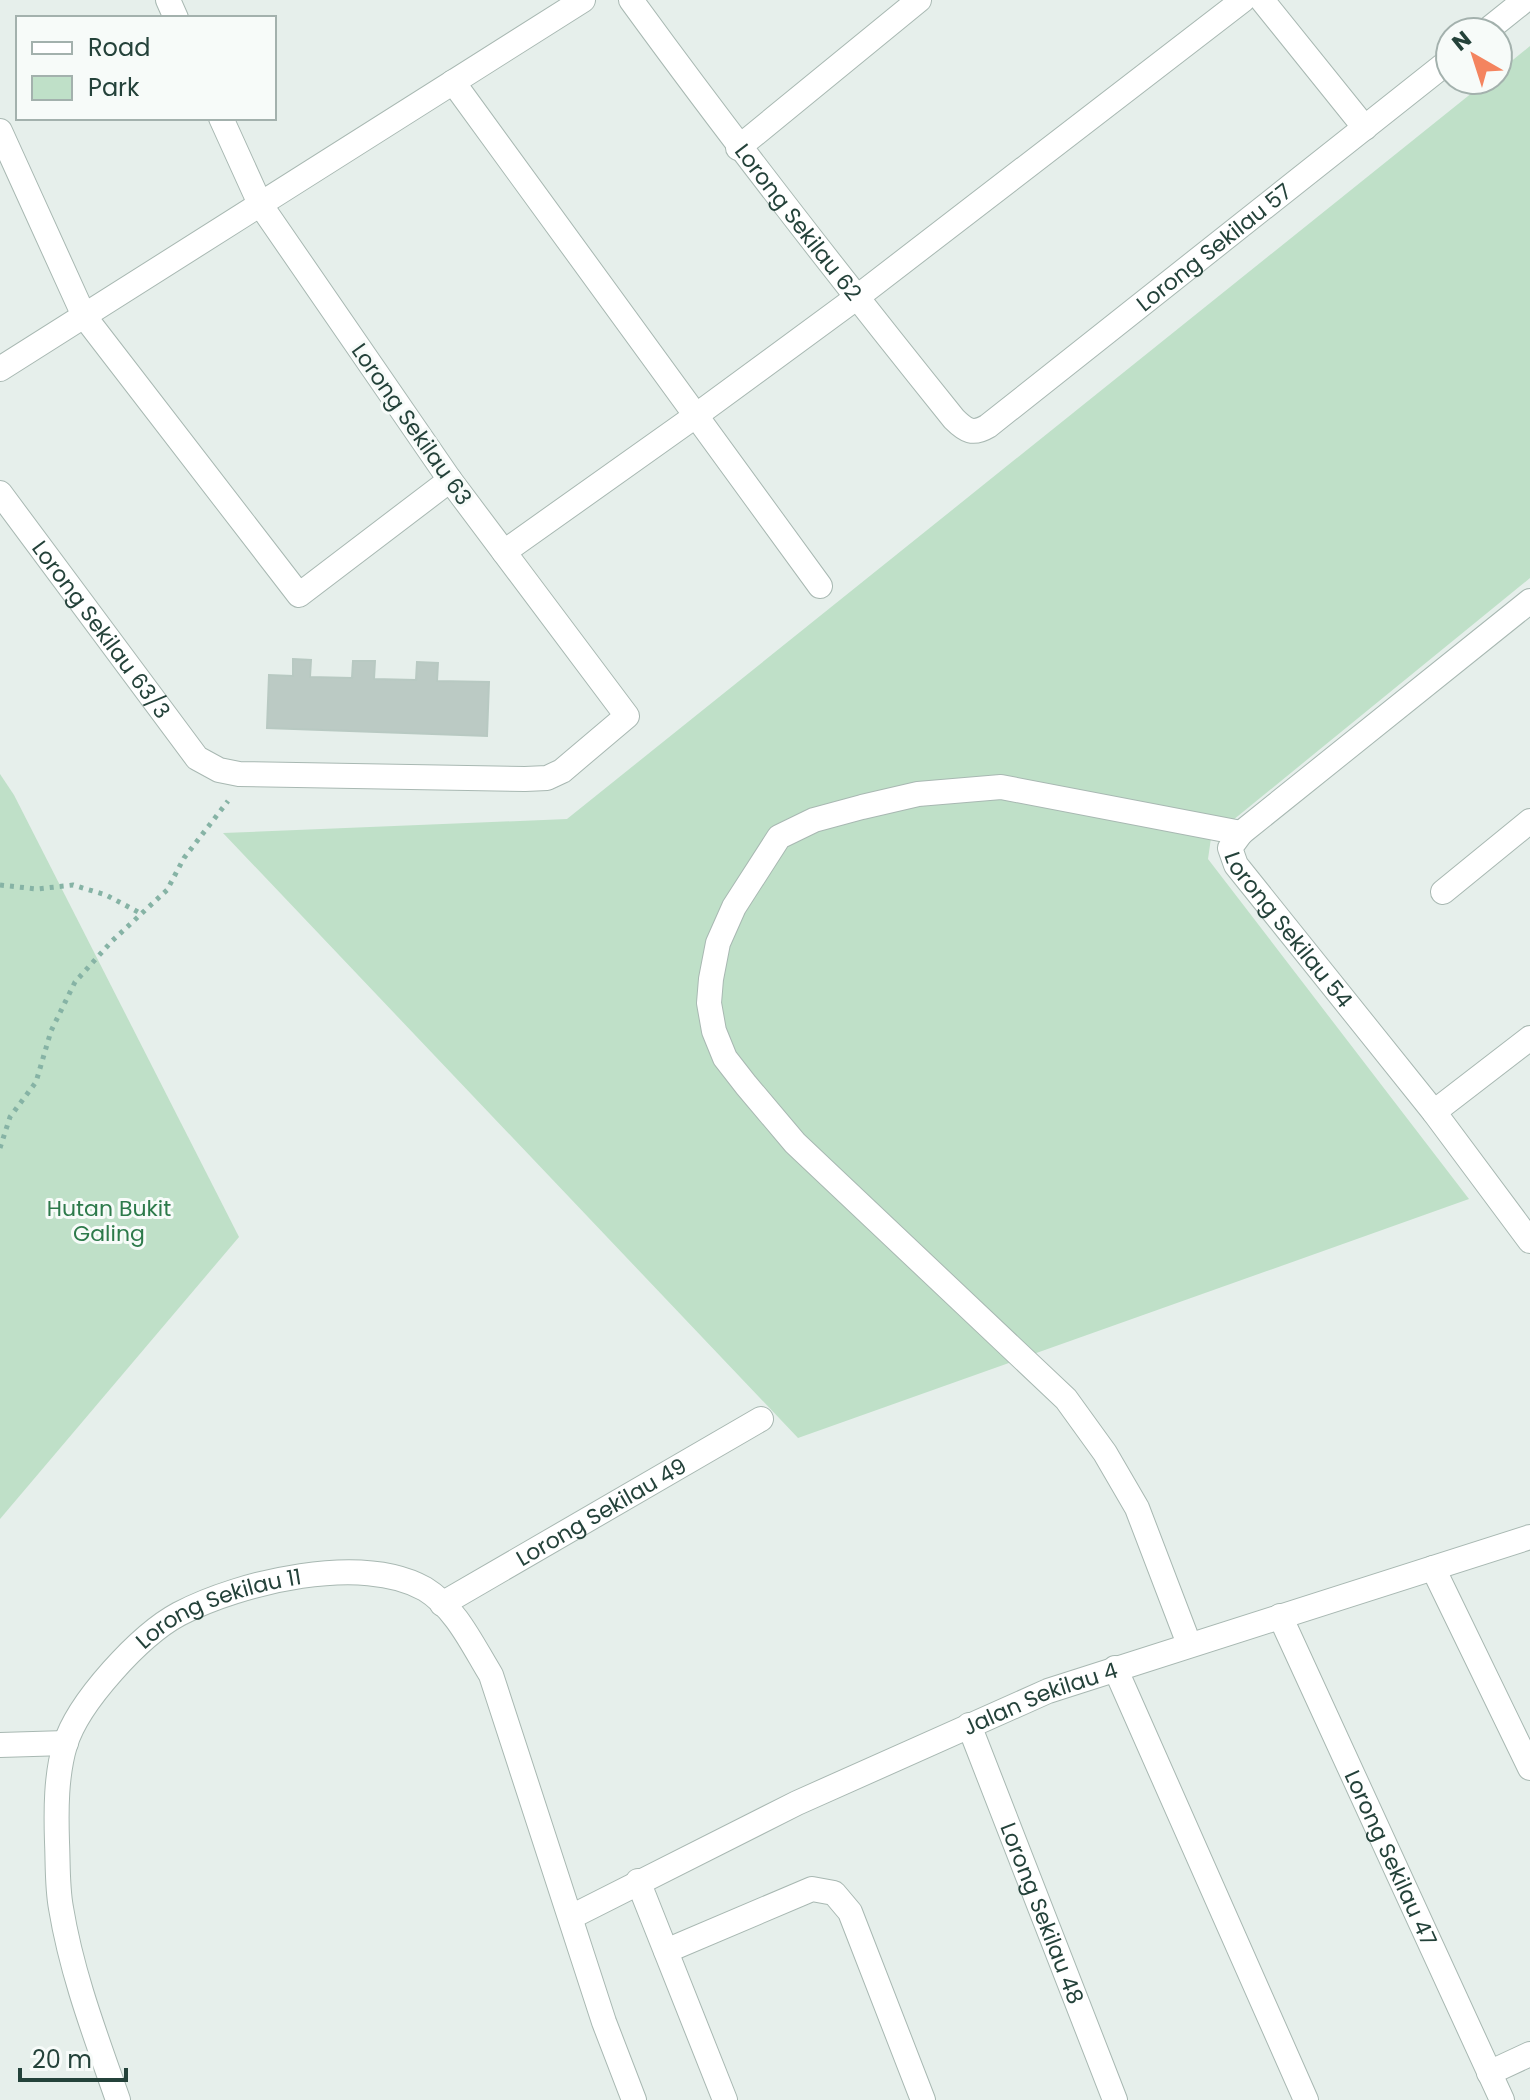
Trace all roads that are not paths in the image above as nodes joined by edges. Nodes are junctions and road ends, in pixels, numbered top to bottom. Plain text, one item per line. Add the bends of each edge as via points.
1 (583, 0) edge
2 (631, 0) edge
3 (919, 0) edge
4 (1243, 0) edge
5 (1262, 0) edge
6 (1525, 0) edge
7 (1505, 16) edge
8 (1434, 73) edge
9 (453, 82) junction
10 (222, 120) edge
11 (1365, 128) junction
12 (0, 131) edge
13 (738, 148) junction
14 (9, 175) edge
15 (260, 204) junction
16 (856, 298) junction
17 (84, 316) junction
18 (0, 369) edge
19 (694, 417) junction
20 (977, 432) joint
21 (450, 480) junction
22 (0, 493) edge
23 (504, 552) junction
24 (820, 586) dead end
25 (1530, 601) edge
26 (627, 716) joint
27 (1530, 821) edge
28 (1241, 833) junction
29 (1443, 892) dead end
30 (1530, 1038) edge
31 (1434, 1112) junction
32 (1530, 1241) edge
33 (761, 1419) dead end
34 (1530, 1537) edge
35 (1433, 1568) junction
36 (442, 1604) junction
37 (1280, 1616) junction
38 (1189, 1644) junction
39 (1115, 1668) junction
40 (969, 1725) junction
41 (66, 1743) junction
42 (0, 1745) edge
43 (1530, 1768) edge
44 (638, 1881) junction
45 (571, 1917) junction
46 (666, 1951) junction
47 (1530, 2054) edge
48 (1489, 2073) junction
49 (118, 2100) edge
50 (634, 2100) edge
51 (725, 2100) edge
52 (923, 2100) edge
53 (1115, 2100) edge
54 (1306, 2100) edge
55 (1502, 2100) edge

1 - 9 street
2 - 13 street, Lorong Sekilau 62
3 - 13 street
4 - 16 street
5 - 11 street
6 - 7 street
8 - 11 street, Lorong Sekilau 57
9 - 15 street
9 - 19 street
10 - 15 street, Lorong Sekilau 63
11 - 20 street, Lorong Sekilau 57
12 - 14 street
13 - 16 street, Lorong Sekilau 62
14 - 17 street
15 - 17 street
15 - 21 street, Lorong Sekilau 63
16 - 19 street
16 - 20 street, Lorong Sekilau 62 via 954,419
17 - 18 street
17 - 21 street via 299,595
19 - 23 street
19 - 24 street
21 - 23 street, Lorong Sekilau 63
22 - 26 street, Lorong Sekilau 63/3 via 197,758 219,770 547,778
23 - 26 street, Lorong Sekilau 63
25 - 28 street, Lorong Sekilau 54
27 - 29 street
28 - 31 street, Lorong Sekilau 54 via 1230,848 1236,865
28 - 38 street via 1001,787 918,794 814,820 779,837 734,907 718,943 710,991 714,1031 725,1058 795,1143 1066,1399 1137,1508
30 - 31 street
31 - 32 street, Lorong Sekilau 54
33 - 36 street, Lorong Sekilau 49
34 - 35 street, Jalan Sekilau 4
35 - 37 street, Jalan Sekilau 4
35 - 43 street
36 - 41 street, Lorong Sekilau 11 via 400,1578 365,1574 280,1578 228,1595 178,1614 143,1638 109,1674
36 - 45 street, Lorong Sekilau 11 via 491,1675
37 - 38 street, Jalan Sekilau 4
37 - 48 street, Lorong Sekilau 47
38 - 39 street, Jalan Sekilau 4
39 - 40 street, Jalan Sekilau 4
39 - 54 street
40 - 44 street, Jalan Sekilau 4
40 - 53 street, Lorong Sekilau 48
41 - 42 street
41 - 49 street, Lorong Sekilau 11 via 56,1817 60,1905 78,1987
44 - 45 street, Jalan Sekilau 4
44 - 46 street
45 - 50 street, Lorong Sekilau 11
46 - 51 street
46 - 52 street via 812,1889 834,1893 850,1912
47 - 48 street
48 - 55 street, Lorong Sekilau 47

